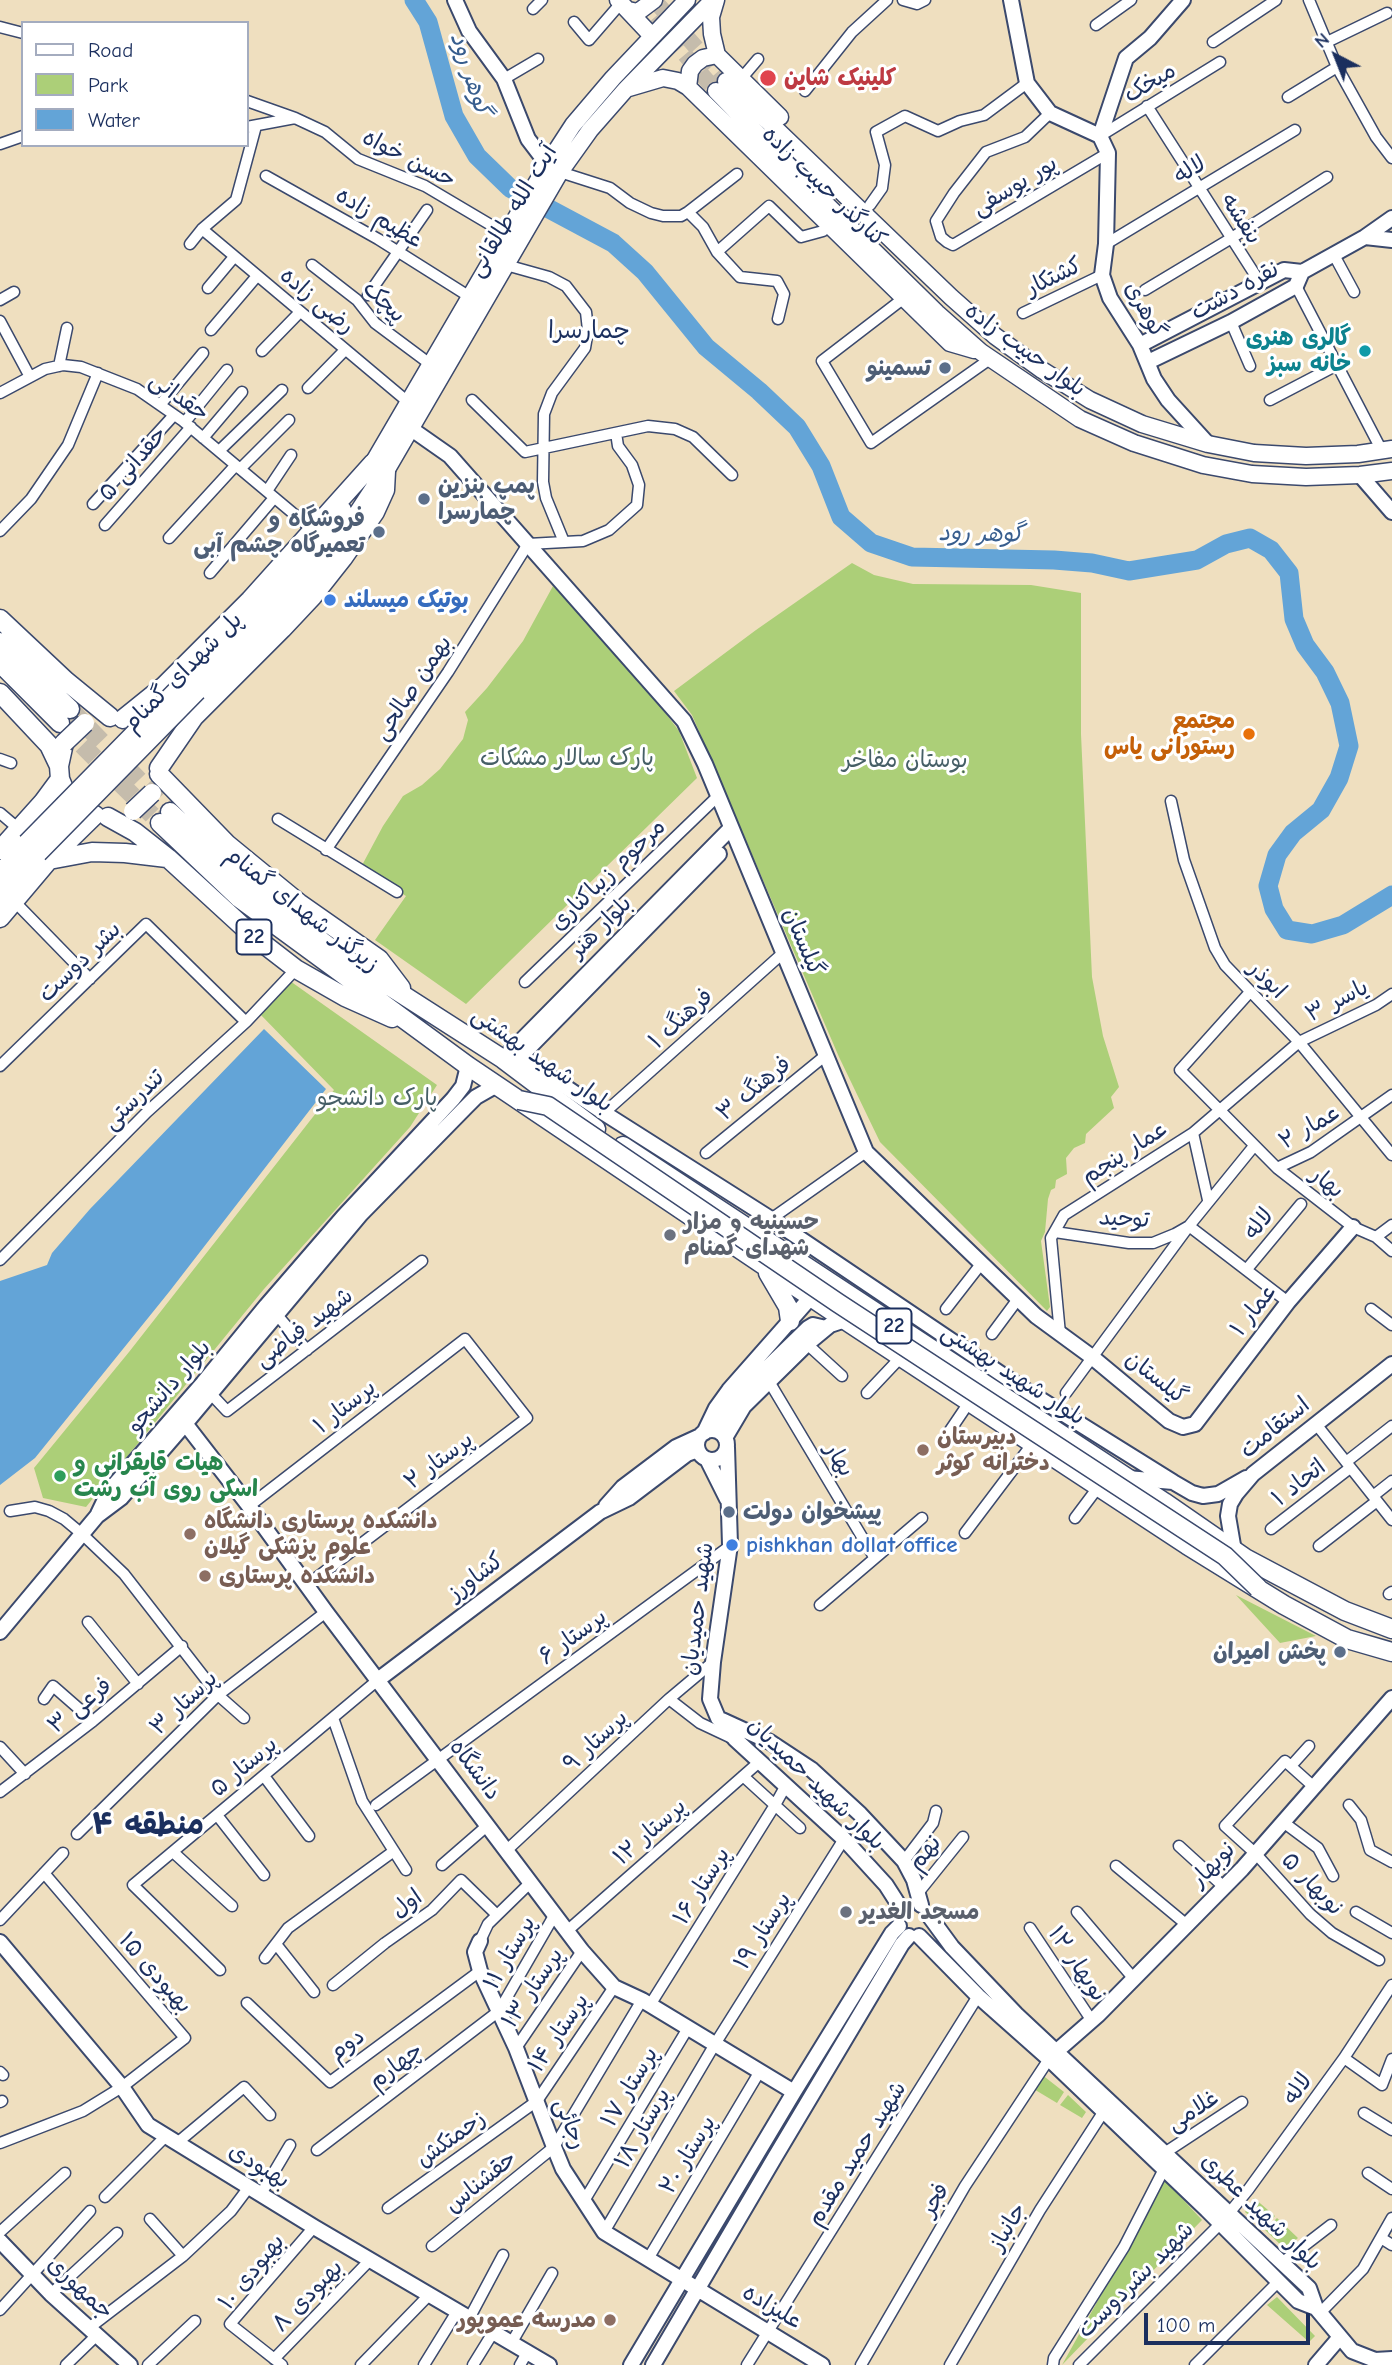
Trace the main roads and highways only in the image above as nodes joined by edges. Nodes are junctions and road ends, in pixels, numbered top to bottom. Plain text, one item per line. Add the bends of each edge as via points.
1 (654, 0) edge
2 (715, 0) edge
3 (678, 3) edge
4 (622, 4) edge
5 (652, 37) junction
6 (717, 55) junction
7 (728, 84) junction
8 (688, 88) junction
9 (626, 89) junction
10 (552, 167) junction
11 (511, 236) junction
12 (995, 336) junction
13 (986, 356) junction
14 (1387, 450) edge
15 (379, 467) junction
16 (1392, 471) edge
17 (0, 619) edge
18 (0, 642) edge
19 (0, 663) edge
20 (164, 686) junction
21 (0, 693) edge
22 (194, 717) junction
23 (117, 718) junction
24 (159, 771) junction
25 (59, 772) junction
26 (101, 816) junction
27 (20, 830) junction
28 (0, 850) edge
29 (168, 858) junction
30 (49, 860) junction
31 (0, 874) edge
32 (7, 898) edge
33 (0, 918) edge
34 (410, 999) junction
35 (419, 1029) junction
36 (519, 1100) junction
37 (762, 1264) junction
38 (824, 1280) junction
39 (811, 1297) junction
40 (790, 1321) road end
41 (1002, 1398) junction
42 (990, 1415) junction
43 (1031, 1416) junction
44 (1027, 1439) junction
45 (1258, 1588) junction
46 (1392, 1629) edge
47 (1392, 1652) edge

1 - 4 main road via 638,12
2 - 6 main road via 711,17
2 - 9 main road, آیت الله طالقانی
3 - 5 main road, آیت الله طالقانی
4 - 5 main road
5 - 10 main road, آیت الله طالقانی via 573,125
6 - 7 main road, کنارگذر حبیب زاده
6 - 8 main road via 695,64
7 - 12 main road, بلوار حبیب زاده
7 - 12 main road, کنارگذر حبیب زاده via 870,205 956,289
7 - 13 main road, بلوار حبیب زاده via 828,206
8 - 9 main road via 663,78
8 - 13 main road, کنارگذر حبیب زاده via 950,343
9 - 10 main road, آیت الله طالقانی
10 - 11 main road, آیت الله طالقانی
11 - 15 main road, آیت الله طالقانی via 408,402
11 - 15 main road, آیت الله طالقانی via 506,265 410,428
12 - 14 main road, بلوار حبیب زاده via 1090,400 1142,424 1208,444 1306,456
13 - 16 main road, بلوار حبیب زاده via 1080,419 1203,465 1306,477
15 - 20 highway
15 - 22 highway via 385,490 335,568
15 - 31 highway, پل شهدای گمنام, bridge via 292,577
15 - 32 highway, پل شهدای گمنام, bridge via 332,553 303,587 38,853
17 - 23 highway via 66,681
18 - 19 highway via 65,716
20 - 22 highway
20 - 23 highway
21 - 25 highway via 49,745
22 - 24 highway
23 - 24 highway, 22 via 146,732 158,755
23 - 25 highway, bridge via 97,718 74,731 64,743
24 - 26 highway, bridge via 152,793 133,811
24 - 34 highway, 22 via 246,861 379,959
25 - 26 highway, 22 via 73,802
25 - 27 highway
26 - 29 highway, 22 via 135,832
26 - 30 highway
27 - 28 highway
27 - 30 highway via 43,832 51,845
29 - 30 highway via 92,852
29 - 35 highway, 22 via 296,969 345,997
30 - 32 highway
32 - 33 highway
34 - 35 highway, زیرگذر شهدای گمنام via 286,915 165,817 239,898
34 - 38 highway, بلوار شهید بهشتی / 22 via 512,1058 589,1125
35 - 36 highway, بلوار شهید بهشتی / 22
36 - 37 highway, بلوار شهید بهشتی / 22
36 - 45 highway, bridge via 548,1107 1225,1556
37 - 39 highway, بلوار شهید بهشتی / 22
37 - 40 highway via 788,1307
38 - 39 highway
38 - 41 highway, بلوار شهید بهشتی / 22
39 - 42 highway, بلوار شهید بهشتی / 22
41 - 42 highway via 1007,1412
41 - 43 highway, بلوار شهید بهشتی / 22
42 - 44 highway, بلوار شهید بهشتی / 22
43 - 44 highway via 1021,1413 1012,1417 1013,1427
43 - 46 highway, بلوار شهید بهشتی / 22 via 1234,1551 1294,1586
44 - 45 highway, بلوار شهید بهشتی / 22
45 - 47 highway, بلوار شهید بهشتی / 22 via 1347,1639

